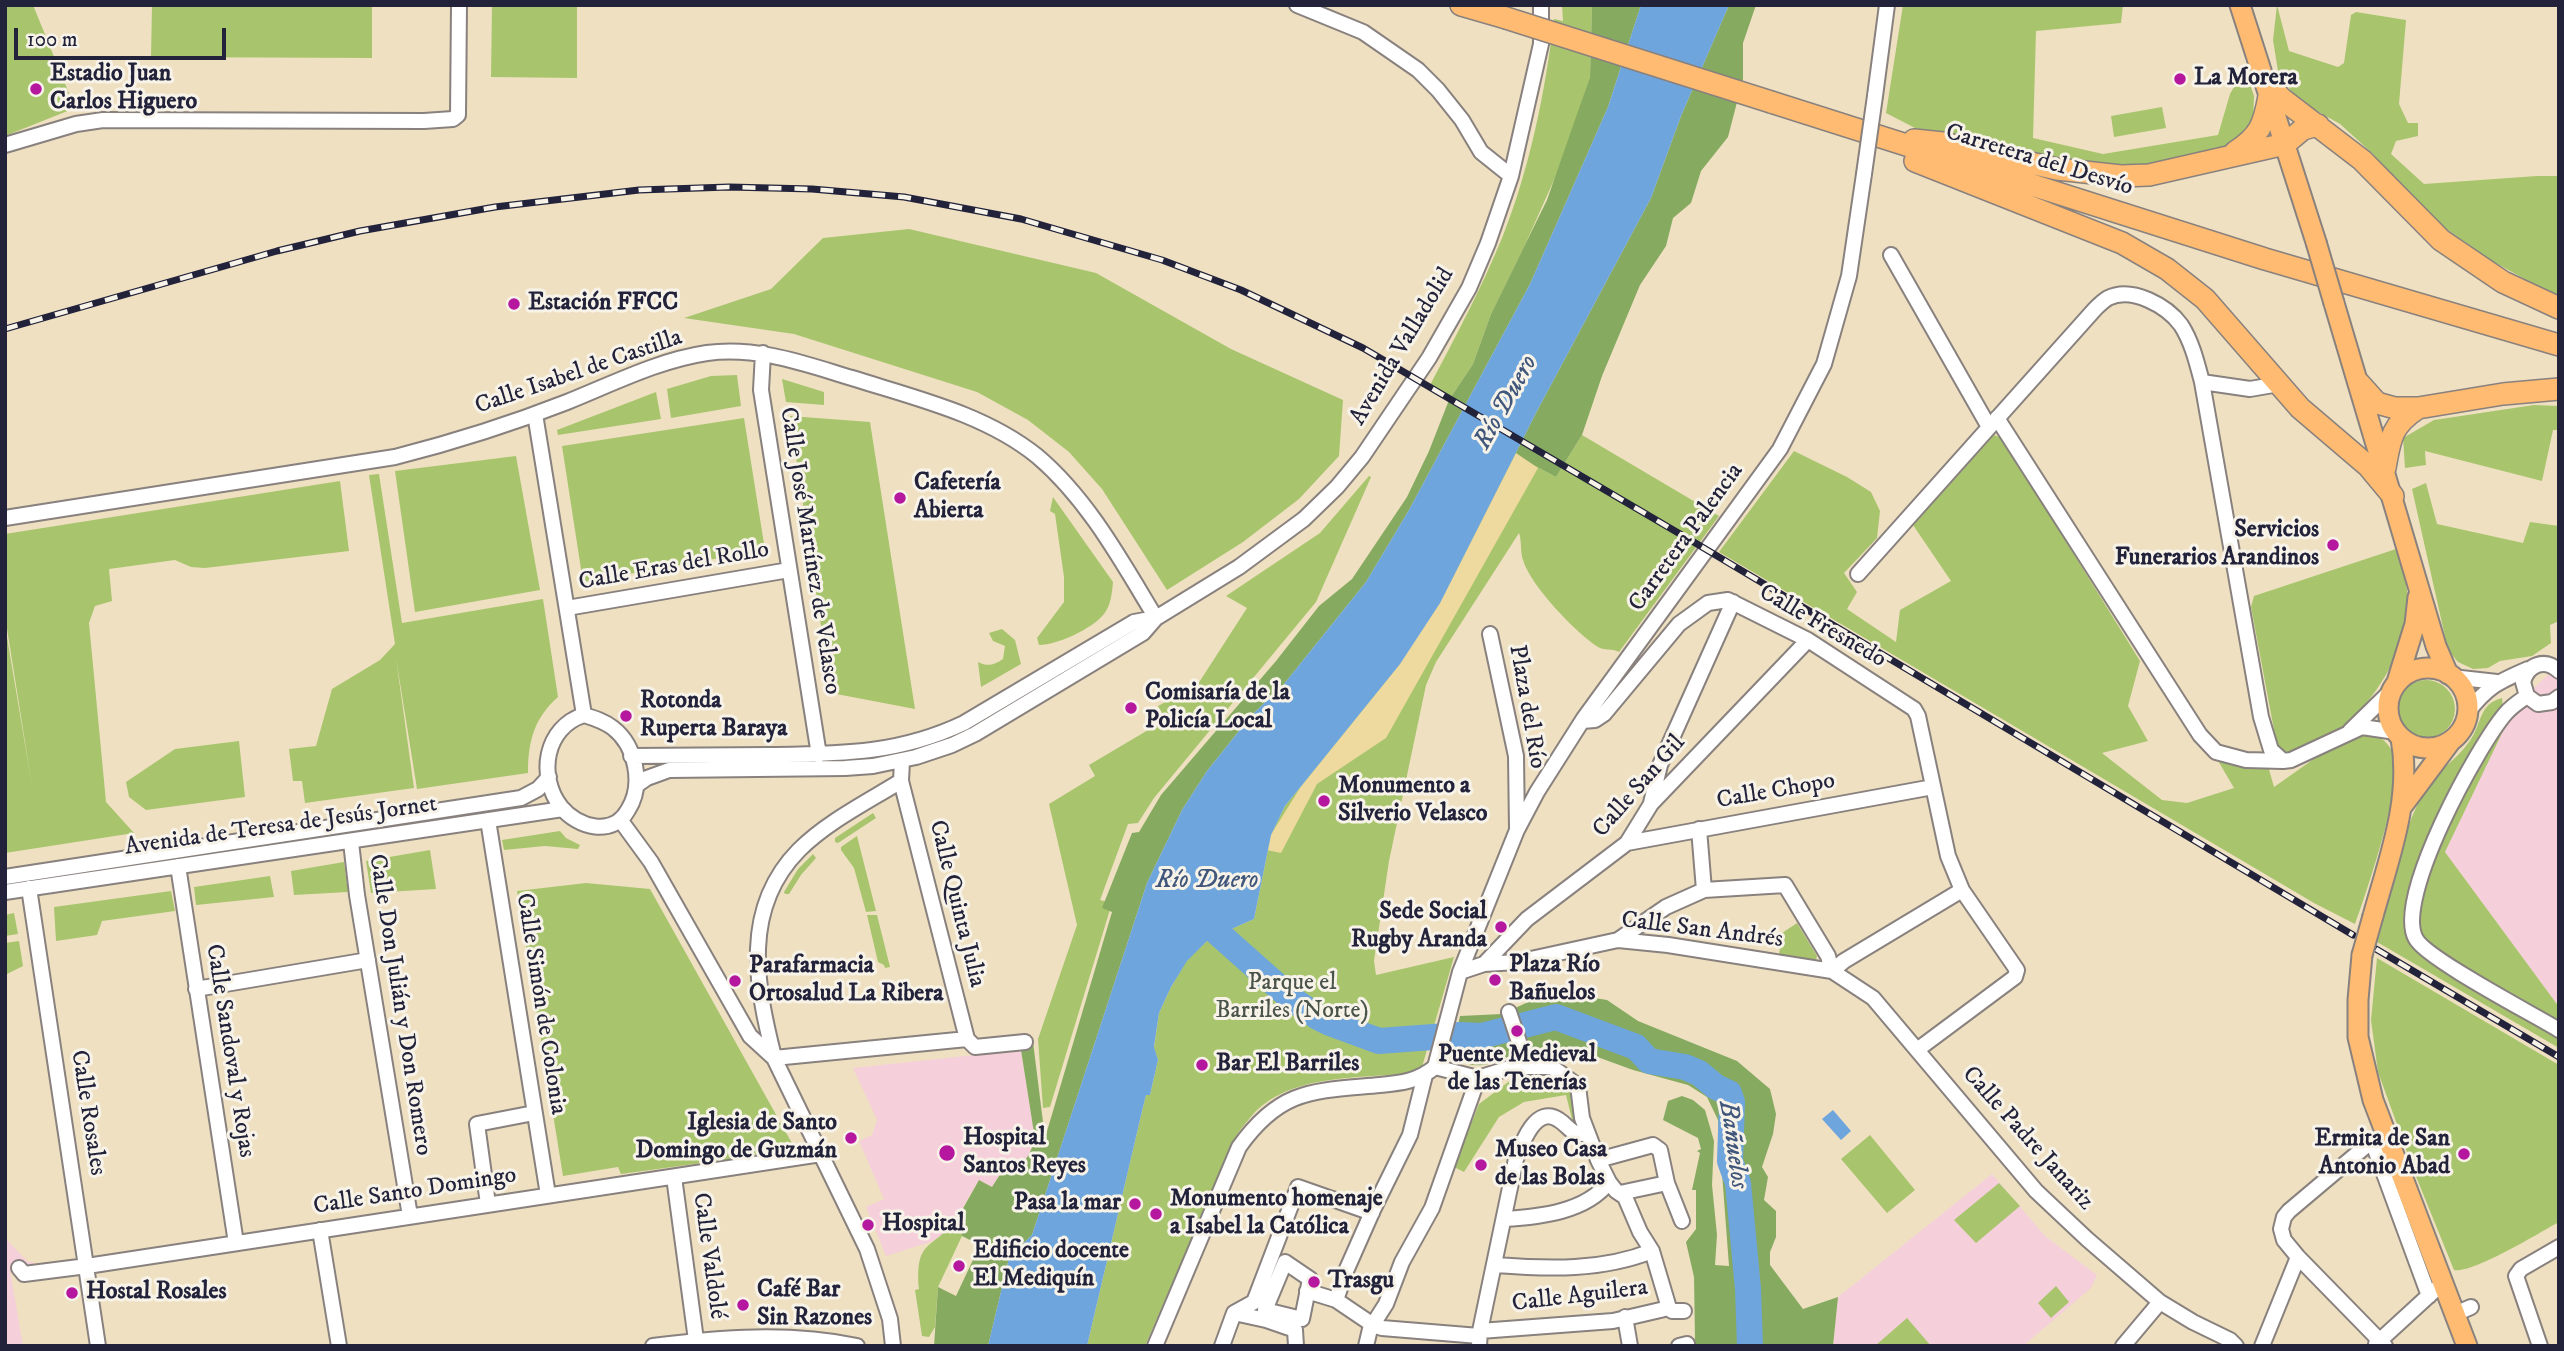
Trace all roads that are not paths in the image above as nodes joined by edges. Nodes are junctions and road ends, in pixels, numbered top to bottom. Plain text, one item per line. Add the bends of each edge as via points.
1 (459, 5) edge
2 (1297, 5) edge
3 (1461, 5) edge
4 (1542, 5) edge
5 (1886, 5) edge
6 (2240, 5) edge
7 (2266, 88) junction
8 (2318, 125) junction
9 (1861, 132) junction
10 (2285, 144) junction
11 (5, 145) edge
12 (2228, 157) junction
13 (1511, 176) junction
14 (1891, 255) dead end
15 (2559, 308) edge
16 (2559, 345) edge
17 (763, 354) junction
18 (2203, 382) junction
19 (2359, 383) junction
20 (2279, 384) junction
21 (2559, 389) edge
22 (2417, 408) junction
23 (535, 414) junction
24 (1993, 423) junction
25 (2385, 468) junction
26 (2393, 496) junction
27 (5, 519) edge
28 (789, 570) junction
29 (1858, 574) dead end
30 (2417, 578) junction
31 (1733, 602) junction
32 (567, 608) junction
33 (1156, 618) junction
34 (1490, 634) dead end
35 (1808, 640) junction
36 (2528, 669) junction
37 (2559, 671) edge
38 (2450, 675) junction
39 (2502, 680) junction
40 (2395, 685) junction
41 (2525, 692) junction
42 (2559, 696) edge
43 (2467, 713) junction
44 (584, 715) junction
45 (1582, 721) junction
46 (2347, 733) junction
47 (2398, 735) junction
48 (2451, 741) junction
49 (819, 755) junction
50 (631, 756) junction
51 (902, 761) junction
52 (2283, 761) junction
53 (549, 777) junction
54 (901, 781) junction
55 (637, 785) junction
56 (1933, 787) junction
57 (1651, 804) junction
58 (2402, 806) junction
59 (563, 809) junction
60 (488, 820) junction
61 (621, 821) junction
62 (1699, 829) junction
63 (1517, 830) junction
64 (351, 842) junction
65 (1627, 843) junction
66 (178, 866) junction
67 (5, 877) edge
68 (29, 888) junction
69 (1704, 890) junction
70 (1962, 890) junction
71 (5, 892) edge
72 (1618, 940) junction
73 (368, 960) junction
74 (1484, 964) junction
75 (1832, 971) junction
76 (1460, 972) junction
77 (196, 989) junction
78 (1509, 1013) dead end
79 (2559, 1030) edge
80 (967, 1039) junction
81 (1026, 1042) dead end
82 (1917, 1050) junction
83 (1522, 1051) dead end
84 (774, 1058) junction
85 (1433, 1065) junction
86 (1478, 1079) junction
87 (534, 1113) junction
88 (1587, 1133) junction
89 (821, 1154) junction
90 (1598, 1160) junction
91 (674, 1177) junction
92 (1609, 1182) junction
93 (1667, 1184) junction
94 (1620, 1193) junction
95 (548, 1195) junction
96 (488, 1204) junction
97 (1372, 1213) junction
98 (410, 1216) junction
99 (1504, 1219) junction
100 (1682, 1221) dead end
101 (320, 1230) junction
102 (236, 1243) junction
103 (2559, 1247) edge
104 (1652, 1251) junction
105 (2298, 1257) junction
106 (1495, 1265) junction
107 (87, 1266) junction
108 (19, 1268) dead end
109 (2436, 1290) junction
110 (1307, 1292) dead end
111 (1336, 1300) junction
112 (2160, 1302) junction
113 (1234, 1313) junction
114 (1625, 1317) junction
115 (1373, 1325) junction
116 (1480, 1338) edge
117 (696, 1340) junction
118 (1296, 1340) edge
119 (2380, 1343) edge
120 (98, 1346) edge
121 (339, 1346) edge
122 (653, 1346) edge
123 (857, 1346) edge
124 (892, 1346) edge
125 (1155, 1346) edge
126 (1222, 1346) edge
127 (1366, 1346) edge
128 (1630, 1346) edge
129 (2123, 1346) edge
130 (2236, 1346) edge
131 (2262, 1346) edge
132 (2467, 1346) edge
133 (2540, 1346) edge

1 - 11 street via 458,114 453,118 103,120
2 - 13 street via 1363,32 1418,70 1462,120 1481,152
3 - 9 highway, Carretera del Desvío, bridge
4 - 13 street, Avenida Valladolid via 1541,44
5 - 45 street, Carretera Palencia, bridge via 1849,276 1824,364 1780,449
6 - 7 main road
7 - 8 highway
7 - 10 main road
7 - 12 highway via 2264,120 2254,139
8 - 10 highway via 2303,129
8 - 15 highway via 2362,160 2441,240 2503,282
9 - 12 highway via 1942,143 2057,169 2121,176 2149,175
9 - 16 highway, Carretera del Desvío via 2265,259
9 - 20 highway via 1930,169 2122,243 2167,270 2205,299
10 - 12 highway
10 - 19 main road, bridge
13 - 33 street, Avenida Valladolid via 1469,288 1429,358 1362,457 1337,487 1275,542
14 - 24 street
17 - 23 street, Calle Isabel de Castilla via 731,351 687,358
17 - 28 street, Calle José Martínez de Velasco via 761,390
17 - 33 street, Calle Isabel de Castilla via 942,406 1018,443 1072,491
18 - 20 street via 2249,389
18 - 24 street via 2179,323 2155,303 2131,294 2109,297
18 - 52 street via 2261,717 2271,750
19 - 22 highway via 2377,403
19 - 25 main road
20 - 26 highway via 2368,466
21 - 22 highway
22 - 25 highway via 2391,435
23 - 27 street, Calle Isabel de Castilla via 395,457
23 - 32 street
24 - 29 street
24 - 52 street via 2200,735 2226,755 2246,761
25 - 26 main road
26 - 30 main road
28 - 32 street, Calle Eras del Rollo
28 - 49 street, Calle José Martínez de Velasco
30 - 38 main road via 2436,646
30 - 40 main road via 2415,624
31 - 35 street, Calle Fresnedo
31 - 45 street, Calle Fresnedo via 1710,603 1692,613 1604,714
31 - 57 street via 1660,765
32 - 44 street
33 - 49 street via 1134,622 947,731 880,750
33 - 51 street via 1143,633 975,734
34 - 63 street, Plaza del Río via 1516,756
35 - 56 street, Calle Fresnedo via 1916,713
35 - 57 street, Calle San Gil
36 - 37 street via 2544,663
36 - 39 street
36 - 41 street via 2522,682
38 - 39 street
38 - 40 main road via 2427,668 2406,675
38 - 43 main road via 2464,692
39 - 41 street via 2518,683
39 - 43 street via 2482,693
40 - 46 street
40 - 47 main road via 2388,710
41 - 42 street via 2538,704
41 - 79 street via 2500,721 2460,785 2420,874 2412,926 2415,938 2438,958
43 - 48 main road
44 - 50 street via 613,728
44 - 53 street via 563,725 554,737 548,751
45 - 63 street, Carretera Palencia
46 - 47 street via 2362,727
46 - 52 street
47 - 48 main road via 2425,748
47 - 58 main road via 2404,772
48 - 58 main road
49 - 50 street
50 - 55 street
51 - 54 street
51 - 55 street via 845,768 669,770
53 - 59 street
53 - 67 street, Avenida de Teresa de Jesús Jornet via 521,798
54 - 80 street, Calle Quinta Julia
54 - 84 street via 808,842 778,877 762,916 757,959 760,1000
55 - 61 street
56 - 62 street, Calle Chopo
56 - 70 street via 1948,856
57 - 65 street, Calle San Gil
58 - 109 main road, bridge via 2362,955 2358,1037 2373,1100
59 - 60 street, Avenida de Teresa de Jesús Jornet
59 - 61 street via 598,828
60 - 64 street, Avenida de Teresa de Jesús Jornet
60 - 87 street, Calle Simón de Colonia
61 - 84 street via 651,862 750,1036
62 - 65 street, Calle Chopo
62 - 69 street
63 - 76 street, Carretera Palencia
64 - 66 street, Avenida de Teresa de Jesús Jornet
64 - 73 street, Calle Don Julián y Don Romero
65 - 74 street, Calle San Gil via 1527,919
66 - 68 street, Avenida de Teresa de Jesús Jornet
66 - 77 street, Calle Sandoval y Rojas
68 - 71 street, Avenida de Teresa de Jesús Jornet
68 - 107 street, Calle Rosales
69 - 72 street via 1666,907
69 - 75 street via 1785,885 1828,956
70 - 75 street
70 - 82 street via 2017,968 2015,977
72 - 74 street, Calle San Andrés via 1517,962
72 - 75 street, Calle San Andrés
73 - 77 street
73 - 98 street, Calle Don Julián y Don Romero
74 - 76 street, Calle San Gil
75 - 82 street, Calle Padre Janariz via 1873,999
76 - 85 street, Carretera Palencia
77 - 102 street, Calle Sandoval y Rojas
78 - 83 street
80 - 81 street via 975,1047
80 - 84 street
82 - 112 street, Calle Padre Janariz via 2036,1191
84 - 89 street
85 - 86 street
85 - 97 street, Carretera Palencia via 1410,1135
85 - 125 street via 1415,1080 1300,1094 1255,1125 1239,1147
86 - 88 street via 1513,1067 1552,1067 1578,1086
86 - 115 street via 1432,1208 1416,1231
87 - 95 street, Calle Simón de Colonia
87 - 96 street via 477,1124
88 - 90 street
88 - 99 street via 1567,1130 1552,1117 1539,1119 1530,1128 1516,1159
89 - 91 street, Calle Santo Domingo
89 - 124 street via 867,1249 890,1319
90 - 92 street
90 - 93 street via 1653,1145 1660,1150
91 - 95 street, Calle Santo Domingo
91 - 117 street, Calle Valdolé
92 - 94 street
92 - 99 street via 1592,1199 1561,1210
93 - 94 street
93 - 100 street
94 - 104 street
95 - 96 street, Calle Santo Domingo
96 - 98 street, Calle Santo Domingo
97 - 111 street, Carretera Palencia
97 - 113 street via 1298,1187 1254,1302
98 - 101 street, Calle Santo Domingo
99 - 106 street
101 - 102 street, Calle Santo Domingo
101 - 121 street
102 - 107 street, Calle Santo Domingo
103 - 133 street via 2516,1276
104 - 106 street via 1599,1265
104 - 114 street, Calle Aguilera via 1677,1310
105 - 109 street via 2284,1240 2284,1217 2372,1141
105 - 119 street
105 - 131 street
106 - 116 street
107 - 108 street, Calle Santo Domingo via 24,1274
107 - 120 street, Calle Rosales
109 - 119 street
109 - 132 main road via 2463,1310
110 - 111 street
111 - 115 street
112 - 129 street
112 - 130 street, Calle Padre Janariz
113 - 118 street via 1295,1330
113 - 126 street
114 - 116 street, Calle Aguilera
114 - 128 street
115 - 116 street, Calle Aguilera
115 - 127 street
117 - 122 street
117 - 123 street via 771,1336

